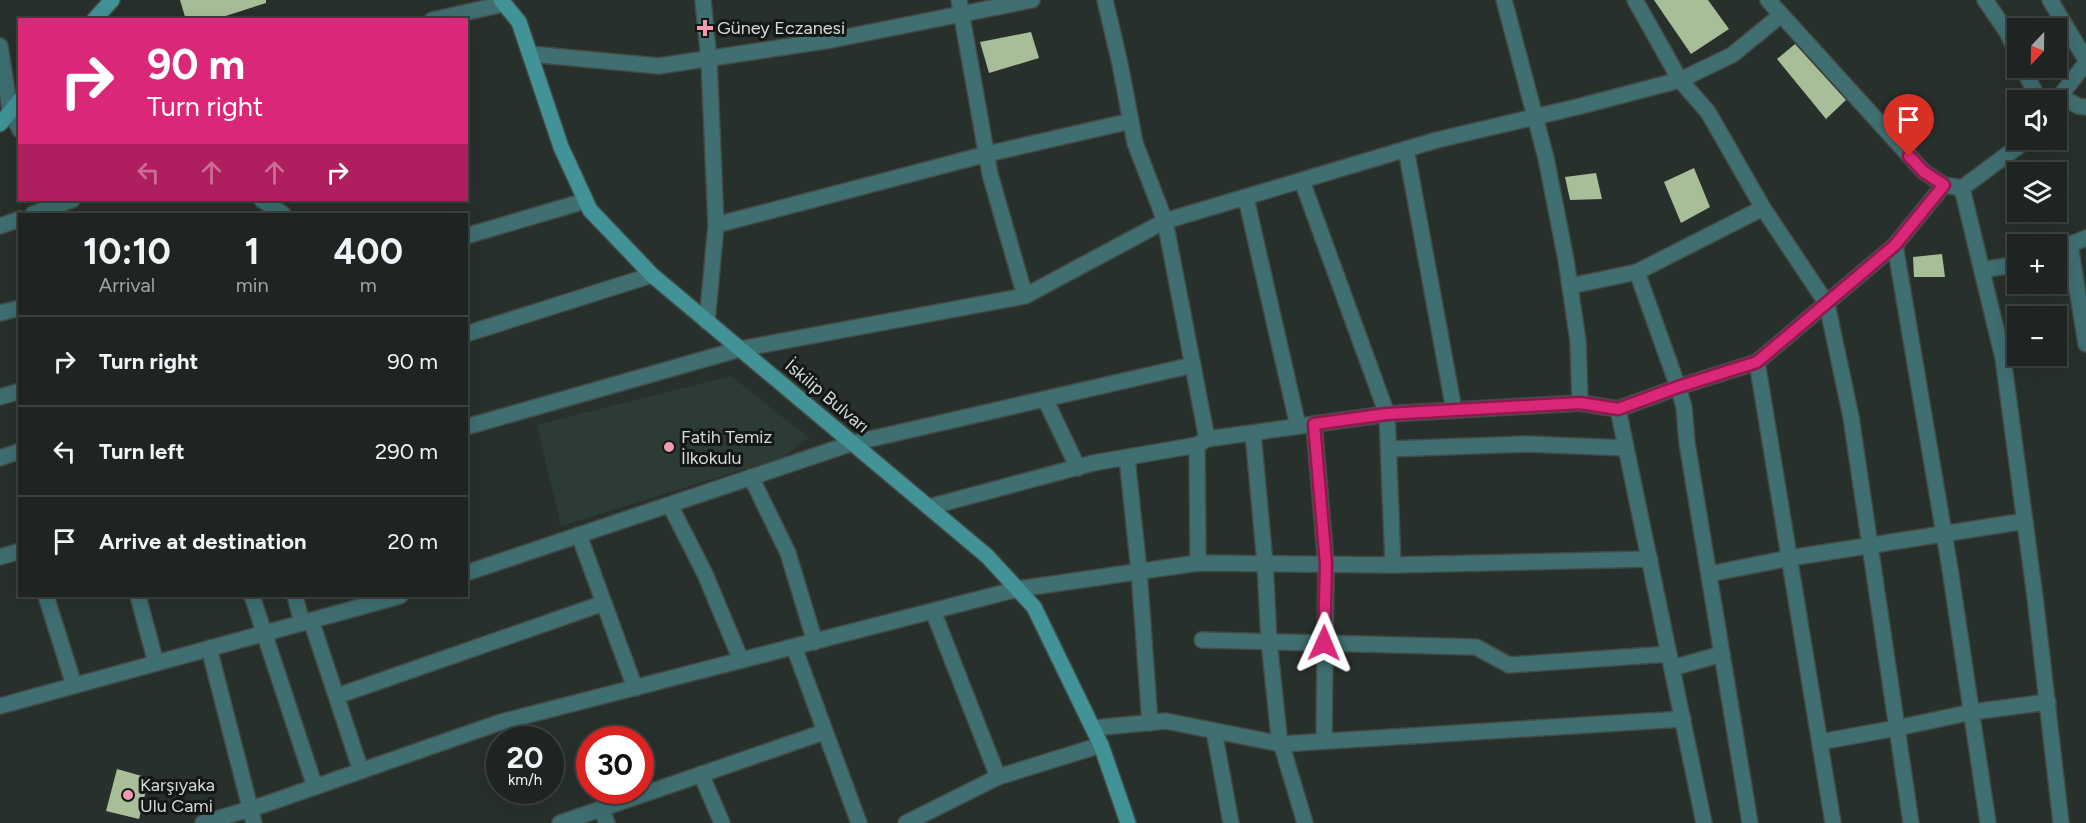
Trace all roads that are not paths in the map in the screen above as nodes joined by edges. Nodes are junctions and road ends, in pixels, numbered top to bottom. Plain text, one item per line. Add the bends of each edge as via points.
1 (112, 0) edge
2 (703, 0) edge
3 (1032, 0) edge
4 (1105, 0) edge
5 (1504, 0) edge
6 (1635, 0) edge
7 (1768, 0) edge
8 (1985, 0) edge
9 (2050, 0) edge
10 (503, 2) edge
11 (960, 7) edge
12 (1781, 15) junction
13 (96, 18) edge
14 (440, 18) edge
15 (2007, 32) edge
16 (0, 46) edge
17 (530, 54) junction
18 (709, 60) junction
19 (2086, 61) edge
20 (1680, 80) junction
21 (2065, 90) edge
22 (2067, 101) edge
23 (16, 106) edge
24 (2086, 107) edge
25 (1534, 117) junction
26 (1131, 121) junction
27 (0, 124) edge
28 (1406, 149) junction
29 (2013, 150) edge
30 (987, 154) junction
31 (1302, 181) junction
32 (1944, 185) junction
33 (1962, 188) junction
34 (1246, 198) junction
35 (70, 201) edge
36 (263, 201) edge
37 (585, 201) junction
38 (55, 207) edge
39 (1763, 208) junction
40 (36, 213) edge
41 (274, 213) edge
42 (18, 220) edge
43 (1165, 221) junction
44 (0, 225) edge
45 (716, 225) junction
46 (468, 235) edge
47 (2086, 238) edge
48 (1895, 245) junction
49 (2067, 246) edge
50 (2067, 265) edge
51 (2007, 266) edge
52 (1982, 270) junction
53 (1637, 272) junction
54 (652, 275) junction
55 (1570, 286) junction
56 (1024, 296) junction
57 (1827, 304) junction
58 (18, 308) edge
59 (0, 313) edge
60 (707, 322) junction
61 (468, 333) edge
62 (2086, 344) edge
63 (740, 349) junction
64 (1757, 362) junction
65 (1193, 365) junction
66 (1678, 387) junction
67 (18, 392) edge
68 (0, 398) edge
69 (1045, 399) junction
70 (1580, 403) junction
71 (1618, 409) junction
72 (1454, 410) junction
73 (1387, 414) junction
74 (1314, 424) junction
75 (468, 426) edge
76 (1298, 426) junction
77 (1253, 433) junction
78 (1202, 442) junction
79 (853, 443) junction
80 (1626, 447) junction
81 (1389, 449) junction
82 (18, 452) edge
83 (0, 458) edge
84 (1127, 458) junction
85 (1078, 468) junction
86 (752, 477) junction
87 (670, 505) junction
88 (929, 507) junction
89 (2025, 522) junction
90 (1944, 533) junction
91 (579, 535) junction
92 (1870, 546) junction
93 (18, 552) edge
94 (0, 556) edge
95 (1791, 558) junction
96 (1650, 559) junction
97 (1198, 563) junction
98 (1265, 563) junction
99 (1326, 564) junction
100 (1393, 565) junction
101 (468, 572) edge
102 (1139, 572) junction
103 (1708, 574) junction
104 (1018, 589) junction
105 (46, 597) edge
106 (138, 597) edge
107 (252, 597) edge
108 (295, 597) edge
109 (391, 597) edge
110 (604, 603) junction
111 (933, 611) junction
112 (307, 622) junction
113 (266, 633) junction
114 (1202, 640) dead end
115 (1269, 641) junction
116 (815, 642) junction
117 (1324, 643) junction
118 (794, 647) junction
119 (209, 648) junction
120 (1722, 654) junction
121 (741, 660) junction
122 (1671, 661) junction
123 (156, 663) junction
124 (74, 685) junction
125 (635, 688) junction
126 (337, 696) junction
127 (2048, 702) junction
128 (0, 705) edge
129 (1972, 711) junction
130 (1683, 719) junction
131 (1150, 723) junction
132 (1093, 728) junction
133 (1897, 728) junction
134 (1214, 731) junction
135 (824, 732) junction
136 (1324, 741) junction
137 (1820, 742) junction
138 (1281, 744) junction
139 (1101, 745) junction
140 (361, 771) junction
141 (701, 774) junction
142 (998, 777) junction
143 (315, 787) junction
144 (252, 816) edge
145 (604, 816) edge
146 (203, 823) edge
147 (560, 823) edge
148 (722, 823) edge
149 (859, 823) edge
150 (906, 823) edge
151 (1128, 823) edge
152 (1232, 823) edge
153 (1305, 823) edge
154 (1704, 823) edge
155 (1750, 823) edge
156 (1833, 823) edge
157 (1911, 823) edge
158 (1989, 823) edge
159 (2061, 823) edge

1 - 13 main road
2 - 18 street
3 - 11 street
4 - 26 street
5 - 25 street
6 - 20 street
7 - 12 street
8 - 15 street
9 - 19 street
10 - 14 street
10 - 17 main road, İskilip Bulvarı via 519,22
11 - 18 street via 831,40
11 - 30 street
12 - 20 street via 1732,55
12 - 32 street via 1924,172
16 - 23 street
17 - 18 street via 659,66
17 - 37 main road, İskilip Bulvarı via 561,147
18 - 45 street
19 - 21 street
20 - 25 street
20 - 39 street via 1708,112
22 - 24 street
23 - 27 main road
25 - 28 street
25 - 55 street via 1546,158
26 - 30 street
26 - 43 street via 1135,144
28 - 31 street
28 - 72 street
29 - 33 street
30 - 45 street
30 - 56 street
31 - 34 street
31 - 73 street
32 - 33 street
32 - 48 street
33 - 52 street
34 - 43 street
34 - 76 street
35 - 38 street
36 - 41 street
37 - 46 street
37 - 54 main road, İskilip Bulvarı
38 - 40 street
39 - 53 street
39 - 57 street
42 - 44 street
43 - 56 street
43 - 65 street
45 - 60 street
47 - 49 street
48 - 57 street
48 - 90 street
50 - 62 street
51 - 52 street
52 - 89 street via 2003,358
53 - 55 street
53 - 66 street
54 - 60 main road, İskilip Bulvarı
54 - 61 street
55 - 70 street via 1578,341
56 - 63 street
57 - 64 street
57 - 92 street via 1851,417
58 - 59 street
60 - 63 main road, İskilip Bulvarı
63 - 75 street
63 - 79 main road, İskilip Bulvarı
64 - 66 street
64 - 95 street
65 - 69 street
65 - 78 street
66 - 71 street
66 - 103 street
67 - 68 street
69 - 79 street
69 - 85 street
70 - 71 street
70 - 72 street
71 - 80 street
72 - 73 street
73 - 74 street
73 - 81 street
74 - 76 street
74 - 99 street
76 - 77 street
77 - 78 street
77 - 98 street
78 - 84 street
78 - 97 street
79 - 86 street
79 - 88 main road, İskilip Bulvarı
80 - 81 street via 1526,444
80 - 96 street
81 - 100 street
82 - 83 street
84 - 85 street
84 - 102 street
85 - 88 street
86 - 87 street
86 - 116 street via 788,553
87 - 91 street
87 - 121 street via 705,574
88 - 104 main road, İskilip Bulvarı via 987,556
89 - 90 street
89 - 127 street
90 - 92 street
90 - 129 street
91 - 101 street
91 - 110 street
92 - 95 street
92 - 133 street
93 - 94 street
95 - 103 street
95 - 137 street
96 - 100 street
96 - 122 street
97 - 98 street
97 - 102 street
98 - 99 street
98 - 115 street
99 - 100 street
99 - 117 street
102 - 104 street
102 - 131 street
103 - 120 street
104 - 111 street
104 - 132 main road, İskilip Bulvarı via 1034,607
105 - 124 street
106 - 123 street
107 - 113 street
108 - 112 street
109 - 112 street
110 - 125 street
110 - 126 street
111 - 116 street
111 - 142 street
112 - 113 street
112 - 126 street
113 - 119 street
113 - 143 street
114 - 115 street
115 - 117 street
115 - 138 street
116 - 118 street
117 - 122 street via 1476,647 1509,665
117 - 136 street
118 - 121 street
118 - 135 street
119 - 123 street
119 - 144 street
120 - 122 street
120 - 155 street
121 - 125 street
122 - 130 street
123 - 124 street
124 - 128 street
125 - 140 street via 501,722
126 - 140 street
127 - 129 street
127 - 159 street
129 - 133 street
129 - 158 street
130 - 136 street
130 - 154 street
131 - 132 street
131 - 134 street via 1166,721
132 - 139 main road, İskilip Bulvarı
133 - 137 street
133 - 157 street
134 - 138 street
134 - 152 street
135 - 141 street
135 - 149 street
136 - 138 street
137 - 156 street
138 - 153 street
139 - 142 street
139 - 151 main road, İskilip Bulvarı
140 - 143 street
141 - 145 street
141 - 148 street
142 - 150 street
143 - 144 street
144 - 146 street
145 - 147 street

